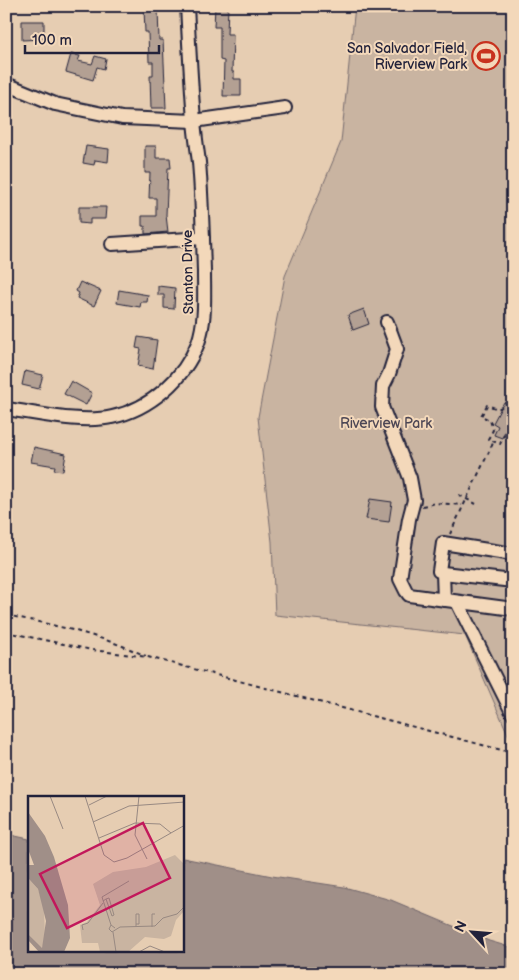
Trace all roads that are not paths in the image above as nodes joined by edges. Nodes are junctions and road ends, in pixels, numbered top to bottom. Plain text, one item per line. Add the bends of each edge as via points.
1 (187, 6) edge
2 (6, 84) edge
3 (285, 108) dead end
4 (194, 120) junction
5 (203, 238) junction
6 (112, 244) dead end
7 (387, 322) dead end
8 (6, 409) edge
9 (513, 554) edge
10 (443, 573) junction
11 (513, 581) edge
12 (444, 600) junction
13 (457, 602) junction
14 (513, 609) edge
15 (511, 707) edge

1 - 4 street, Stanton Drive
2 - 4 street via 84,112 122,118
3 - 4 street
4 - 5 street, Stanton Drive
5 - 6 street
5 - 8 street, Stanton Drive via 205,307 198,343 186,365 161,392 136,409 110,417 66,417
7 - 12 street via 396,349 383,386 382,407 410,478 414,500 400,579 409,594
9 - 10 street via 443,544 439,571
10 - 11 street
10 - 12 street
12 - 13 street
13 - 14 street
13 - 15 street

